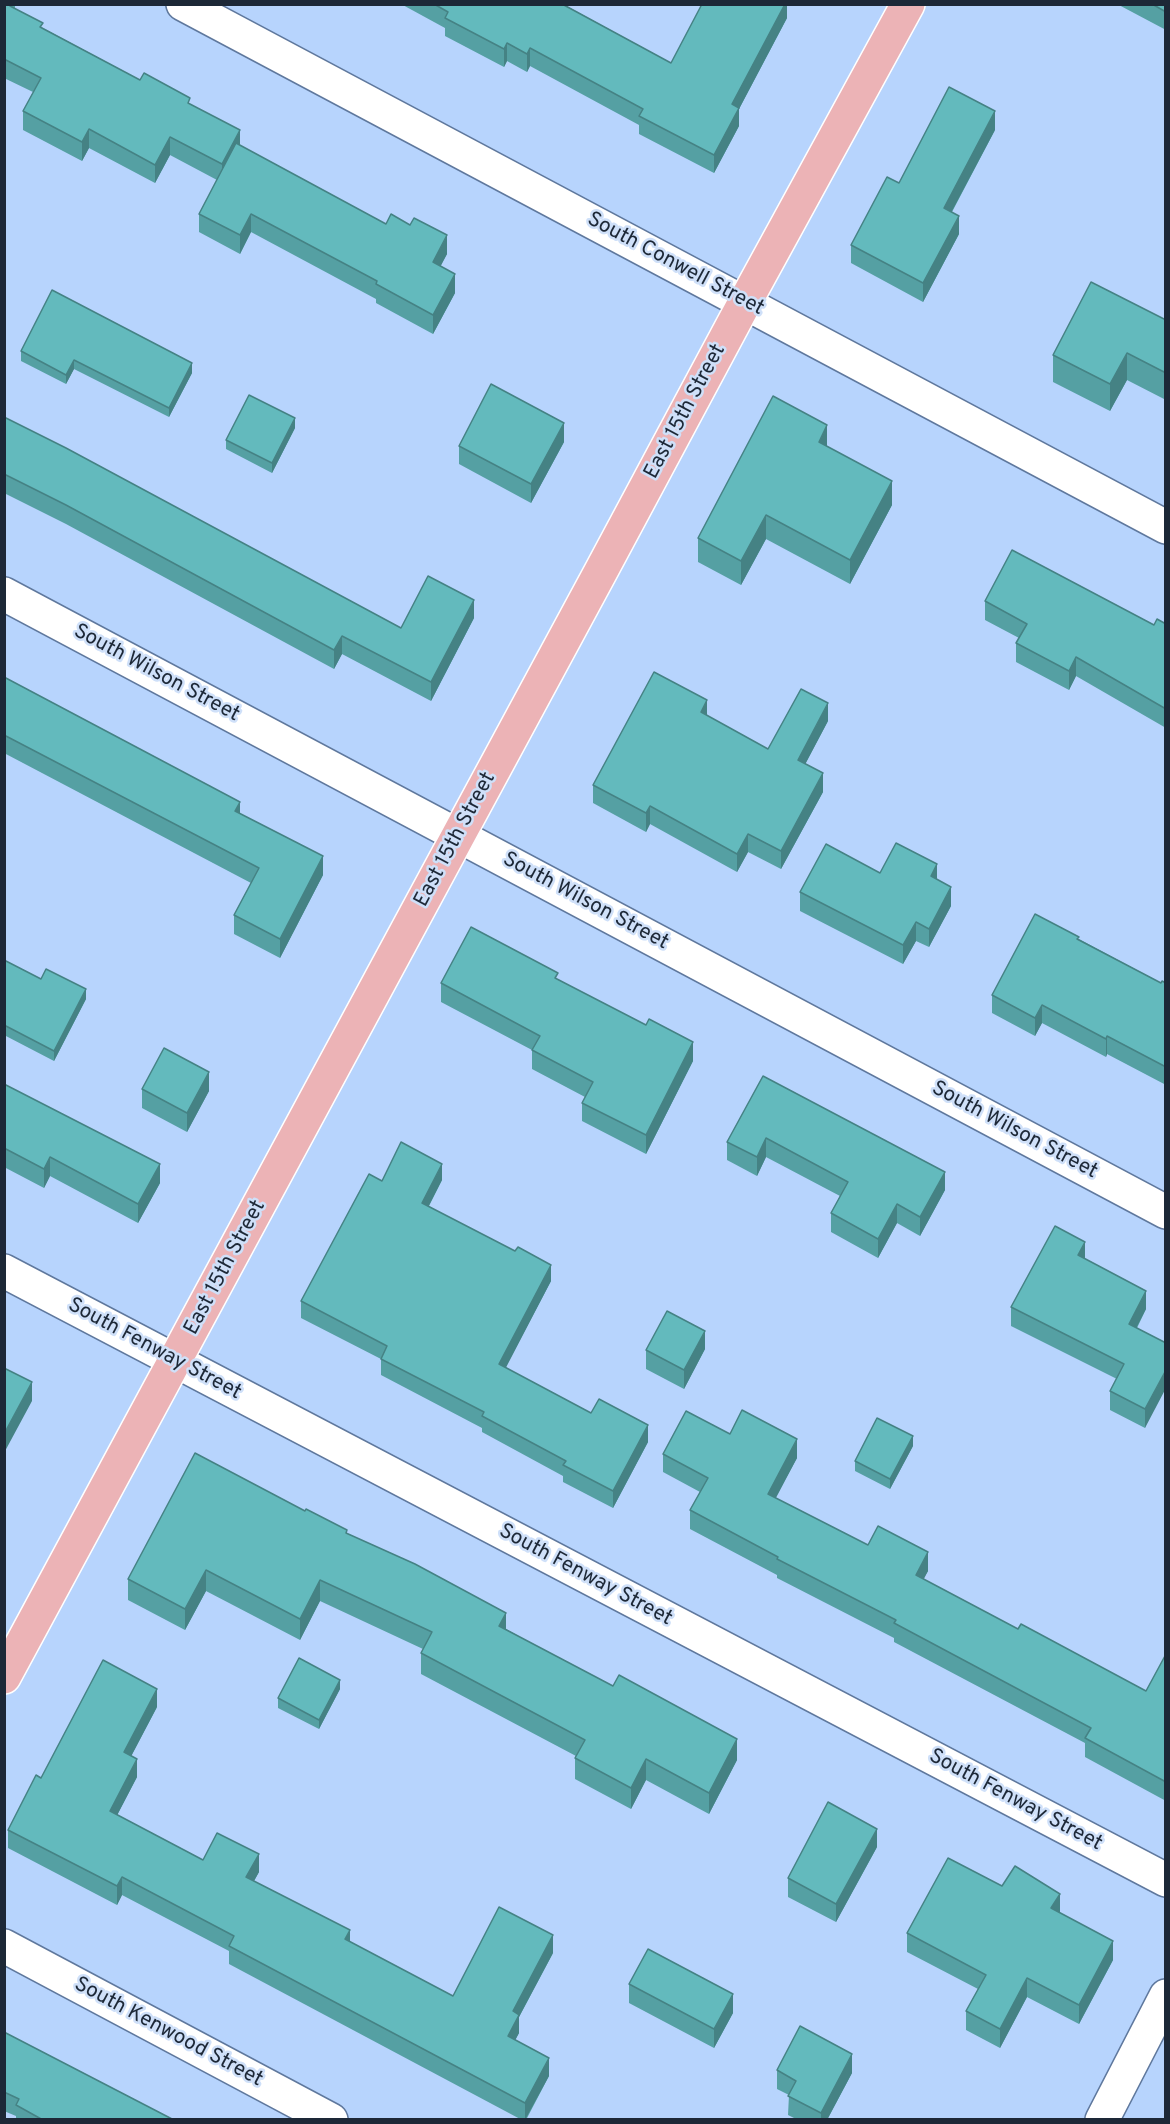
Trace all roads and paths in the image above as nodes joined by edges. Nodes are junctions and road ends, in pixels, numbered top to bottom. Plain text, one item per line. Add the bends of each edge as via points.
1 (183, 4) edge
2 (908, 4) edge
3 (745, 302) junction
4 (1166, 527) edge
5 (4, 594) edge
6 (459, 835) junction
7 (1166, 1212) edge
8 (4, 1271) edge
9 (176, 1361) junction
10 (4, 1677) edge
11 (1166, 1880) edge
12 (4, 1946) edge
13 (1166, 1996) edge
14 (331, 2120) edge
15 (1102, 2120) edge

1 - 3 street, South Conwell Street
2 - 3 main road, East 15th Street
3 - 4 street, South Conwell Street
3 - 6 main road, East 15th Street
5 - 6 street, South Wilson Street
6 - 7 street, South Wilson Street
6 - 9 main road, East 15th Street
8 - 9 street, South Fenway Street
9 - 10 main road, East 15th Street
9 - 11 street, South Fenway Street
12 - 14 street, South Kenwood Street
13 - 15 street

